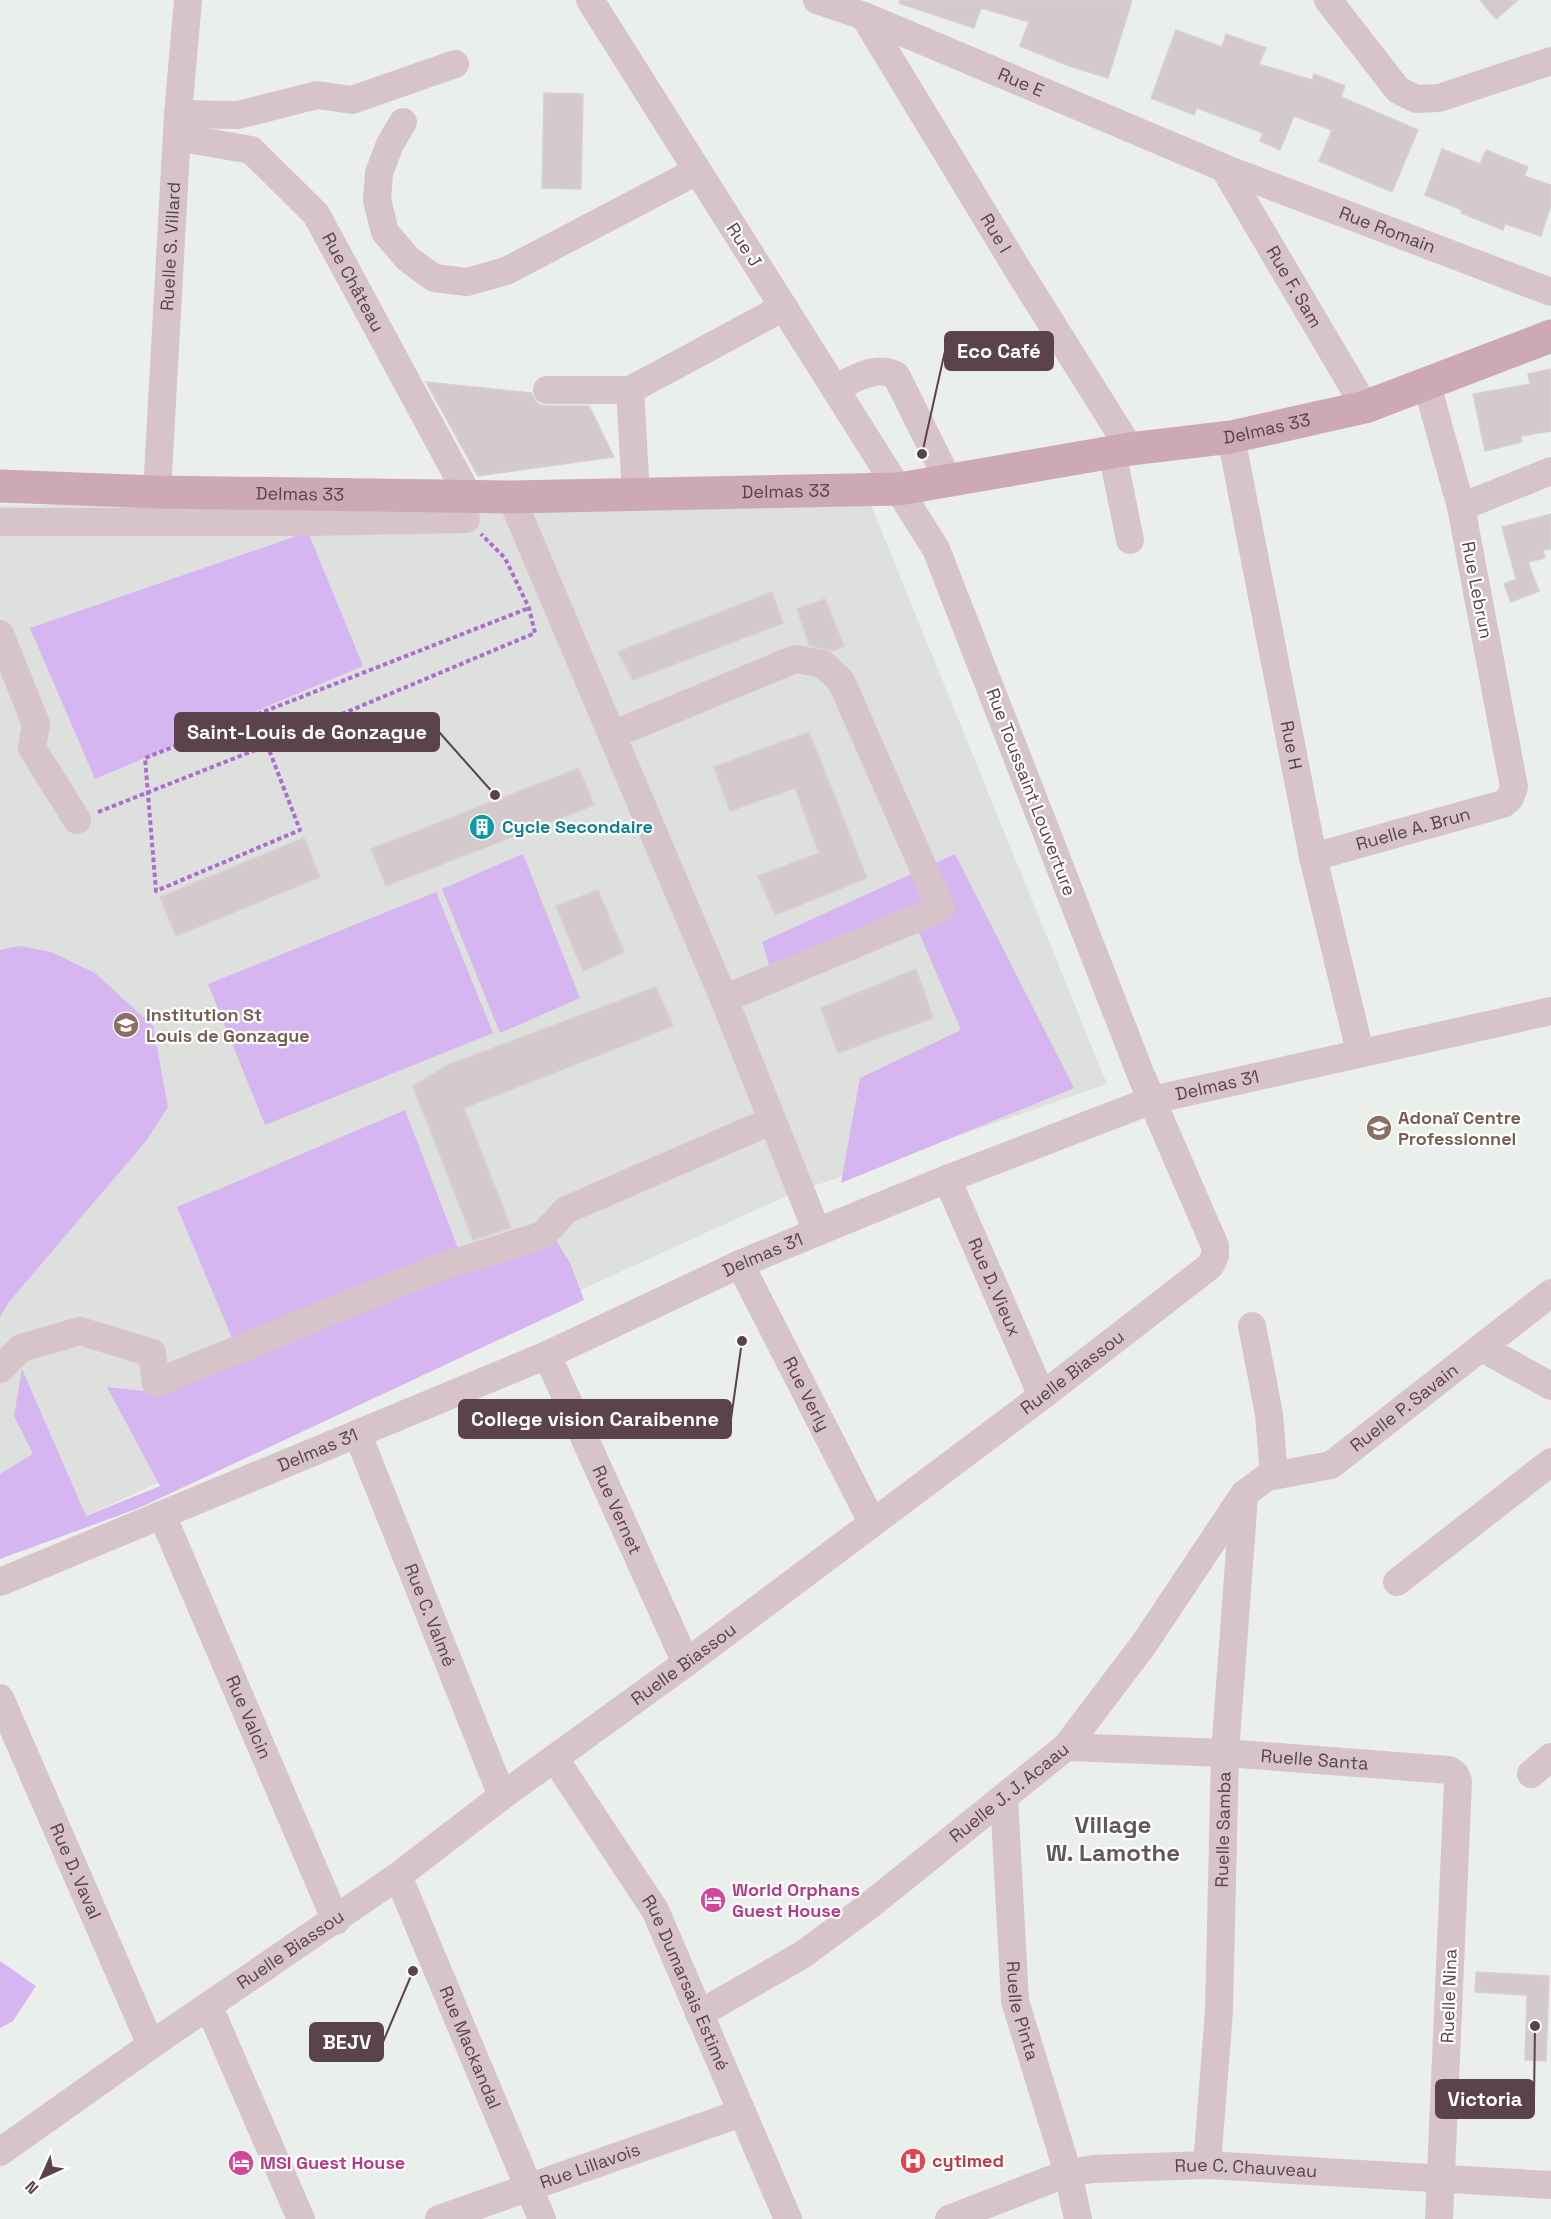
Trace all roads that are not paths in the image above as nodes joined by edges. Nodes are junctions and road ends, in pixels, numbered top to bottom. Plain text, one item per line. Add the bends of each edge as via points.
1 (188, 0) edge
2 (590, 0) edge
3 (817, 0) edge
4 (1328, 0) edge
5 (864, 16) junction
6 (1551, 62) edge
7 (455, 64) dead end
8 (404, 122) dead end
9 (178, 125) junction
10 (1224, 168) junction
11 (697, 171) junction
12 (1551, 292) edge
13 (784, 307) junction
14 (1551, 336) edge
15 (1427, 385) junction
16 (835, 388) junction
17 (547, 390) dead end
18 (630, 390) junction
19 (1365, 407) junction
20 (1231, 437) junction
21 (1121, 451) junction
22 (1551, 471) edge
23 (948, 480) junction
24 (0, 486) edge
25 (899, 489) junction
26 (157, 492) junction
27 (636, 495) junction
28 (511, 497) junction
29 (1461, 507) junction
30 (467, 508) junction
31 (0, 522) edge
32 (1130, 540) dead end
33 (0, 634) edge
34 (612, 735) junction
35 (1510, 798) joint
36 (77, 820) road end
37 (1312, 857) junction
38 (724, 999) junction
39 (1551, 1011) edge
40 (1360, 1052) junction
41 (1152, 1101) junction
42 (771, 1121) junction
43 (947, 1179) junction
44 (814, 1224) junction
45 (740, 1264) junction
46 (1551, 1293) edge
47 (1252, 1326) dead end
48 (1482, 1348) junction
49 (547, 1355) junction
50 (0, 1369) edge
51 (1551, 1386) edge
52 (1042, 1396) junction
53 (358, 1435) junction
54 (1551, 1462) edge
55 (1274, 1476) junction
56 (1244, 1494) junction
57 (162, 1515) junction
58 (872, 1522) junction
59 (0, 1582) edge
60 (1397, 1582) dead end
61 (686, 1663) junction
62 (0, 1698) edge
63 (1066, 1747) junction
64 (1225, 1753) junction
65 (555, 1759) junction
66 (1455, 1774) joint
67 (502, 1796) junction
68 (1004, 1798) junction
69 (398, 1876) junction
70 (336, 1921) junction
71 (209, 2007) junction
72 (699, 2014) junction
73 (151, 2045) junction
74 (741, 2113) junction
75 (0, 2152) edge
76 (1207, 2165) junction
77 (1068, 2173) junction
78 (1441, 2179) junction
79 (1551, 2185) edge
80 (527, 2186) junction
81 (301, 2219) edge
82 (439, 2219) edge
83 (542, 2219) edge
84 (788, 2219) edge
85 (949, 2219) edge
86 (1078, 2219) edge
87 (1439, 2219) edge

1 - 9 street, Ruelle S. Villard
2 - 11 street, Rue J
3 - 5 street, Rue E
4 - 6 street via 1398,90 1416,99 1439,98
5 - 10 street, Rue E
5 - 21 street, Rue I via 1018,270
7 - 9 street via 352,100 317,95
8 - 11 street via 379,173 377,200 385,232 408,260 434,278 467,282 506,271
9 - 26 street, Ruelle S. Villard
9 - 30 street, Rue Château via 251,150 316,214
10 - 12 street, Rue Romain
10 - 19 street, Rue F. Sam
11 - 13 street, Rue J
13 - 16 street, Rue J
13 - 18 street
14 - 15 main road, Delmas 33
15 - 19 main road, Delmas 33
15 - 29 street, Rue Lebrun
16 - 23 street via 874,370 896,375
16 - 25 street, Rue J
17 - 18 street
18 - 27 street
19 - 20 main road, Delmas 33
20 - 21 main road, Delmas 33
20 - 37 street, Rue H
21 - 23 main road, Delmas 33
21 - 32 street
22 - 29 street
23 - 25 main road, Delmas 33
24 - 26 main road, Delmas 33
25 - 27 main road, Delmas 33
25 - 41 street, Rue Toussaint Louverture via 936,549
26 - 30 main road, Delmas 33
27 - 28 main road, Delmas 33
28 - 30 main road, Delmas 33
28 - 34 street
29 - 35 street, Rue Lebrun via 1514,787
30 - 31 street via 307,522
33 - 36 street via 36,724 32,748
34 - 38 street
34 - 38 street via 795,659 823,664 841,681 941,908
35 - 37 street, Ruelle A. Brun via 1503,804
37 - 40 street, Rue H
38 - 42 street
39 - 40 street, Delmas 31
40 - 41 street, Delmas 31
41 - 43 street, Delmas 31
41 - 52 street, Ruelle Biassou via 1215,1246 1215,1256 1210,1266
42 - 44 street
42 - 50 street via 566,1210 543,1235 432,1270 156,1383 152,1353 80,1331 21,1348
43 - 44 street, Delmas 31
43 - 52 street, Rue D. Vieux
44 - 45 street, Delmas 31
45 - 49 street, Delmas 31
45 - 58 street, Rue Verly
46 - 48 street, Ruelle P. Savain
47 - 55 street via 1269,1414
48 - 51 street
48 - 55 street, Ruelle P. Savain via 1331,1466
49 - 53 street, Delmas 31
49 - 61 street, Rue Vernet
52 - 58 street, Ruelle Biassou
53 - 57 street, Delmas 31
53 - 67 street, Rue C. Valmé
54 - 60 street
55 - 56 street, Ruelle P. Savain
56 - 63 street, Ruelle J. J. Acaau via 1144,1644
56 - 64 street, Ruelle Samba
57 - 59 street, Delmas 31
57 - 70 street, Rue Valcin
58 - 61 street, Ruelle Biassou
61 - 65 street, Ruelle Biassou
62 - 73 street, Rue D. Vaval
63 - 64 street, Ruelle Santa
63 - 68 street, Ruelle J. J. Acaau
64 - 66 street, Ruelle Santa via 1449,1770
64 - 76 street, Ruelle Samba via 1219,2011
65 - 67 street, Ruelle Biassou
65 - 72 street, Rue Dumarsais Estimé via 655,1910
66 - 78 street, Ruelle Nina via 1458,1781
67 - 69 street, Ruelle Biassou
68 - 72 street, Ruelle J. J. Acaau via 802,1955
68 - 77 street, Ruelle Pinta via 1015,2001
69 - 70 street, Ruelle Biassou
69 - 80 street, Rue Mackandal
70 - 71 street, Ruelle Biassou
71 - 73 street, Ruelle Biassou
71 - 81 street
72 - 74 street, Rue Dumarsais Estimé
73 - 75 street, Ruelle Biassou
74 - 80 street, Rue Lillavois
74 - 84 street, Rue Dumarsais Estimé
76 - 77 street, Rue C. Chauveau
76 - 78 street, Rue C. Chauveau
77 - 85 street, Rue C. Chauveau
77 - 86 street, Ruelle Pinta
78 - 79 street, Rue C. Chauveau
78 - 87 street, Ruelle Nina
80 - 82 street, Rue Lillavois
80 - 83 street, Rue Mackandal

